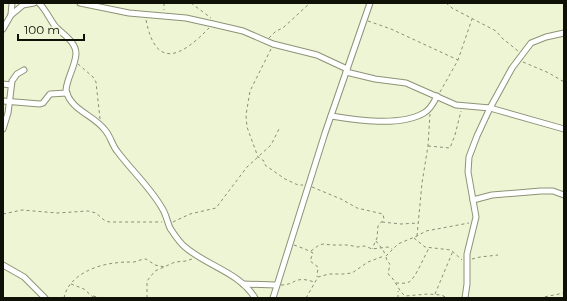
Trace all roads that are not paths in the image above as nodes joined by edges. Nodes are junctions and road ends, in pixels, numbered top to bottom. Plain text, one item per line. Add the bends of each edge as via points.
1 (12, 3) edge
2 (34, 3) edge
3 (39, 3) edge
4 (80, 3) edge
5 (367, 5) edge
6 (11, 15) junction
7 (3, 29) edge
8 (564, 33) edge
9 (24, 70) dead end
10 (347, 70) junction
11 (3, 84) edge
12 (11, 85) junction
13 (67, 93) junction
14 (438, 96) junction
15 (3, 101) edge
16 (10, 102) junction
17 (490, 108) junction
18 (331, 116) junction
19 (3, 129) edge
20 (564, 129) edge
21 (564, 195) edge
22 (473, 200) junction
23 (3, 265) edge
24 (243, 284) junction
25 (276, 285) junction
26 (45, 298) edge
27 (256, 298) edge
28 (273, 298) edge
29 (465, 298) edge

1 - 6 street
2 - 6 street via 23,5
3 - 13 street via 54,25 71,41 76,52
4 - 10 street via 129,13 213,22 273,44 317,55
5 - 10 street
6 - 7 street
8 - 17 street via 531,43 509,72
9 - 12 street via 14,78
10 - 14 street via 375,79 406,83
10 - 18 street
11 - 12 street
12 - 16 street
13 - 16 street via 50,94 40,104
13 - 24 street via 78,109 100,124 111,138 116,150 162,207 170,228 185,247
14 - 17 street via 462,106
14 - 18 street via 431,108 416,117 391,121 364,121
15 - 16 street
16 - 19 street
17 - 20 street
17 - 22 street via 472,148 468,164
18 - 25 street
21 - 22 street via 541,190 492,195
22 - 29 street via 476,221 466,263
23 - 26 street via 24,277
24 - 25 street
24 - 27 street
25 - 28 street

